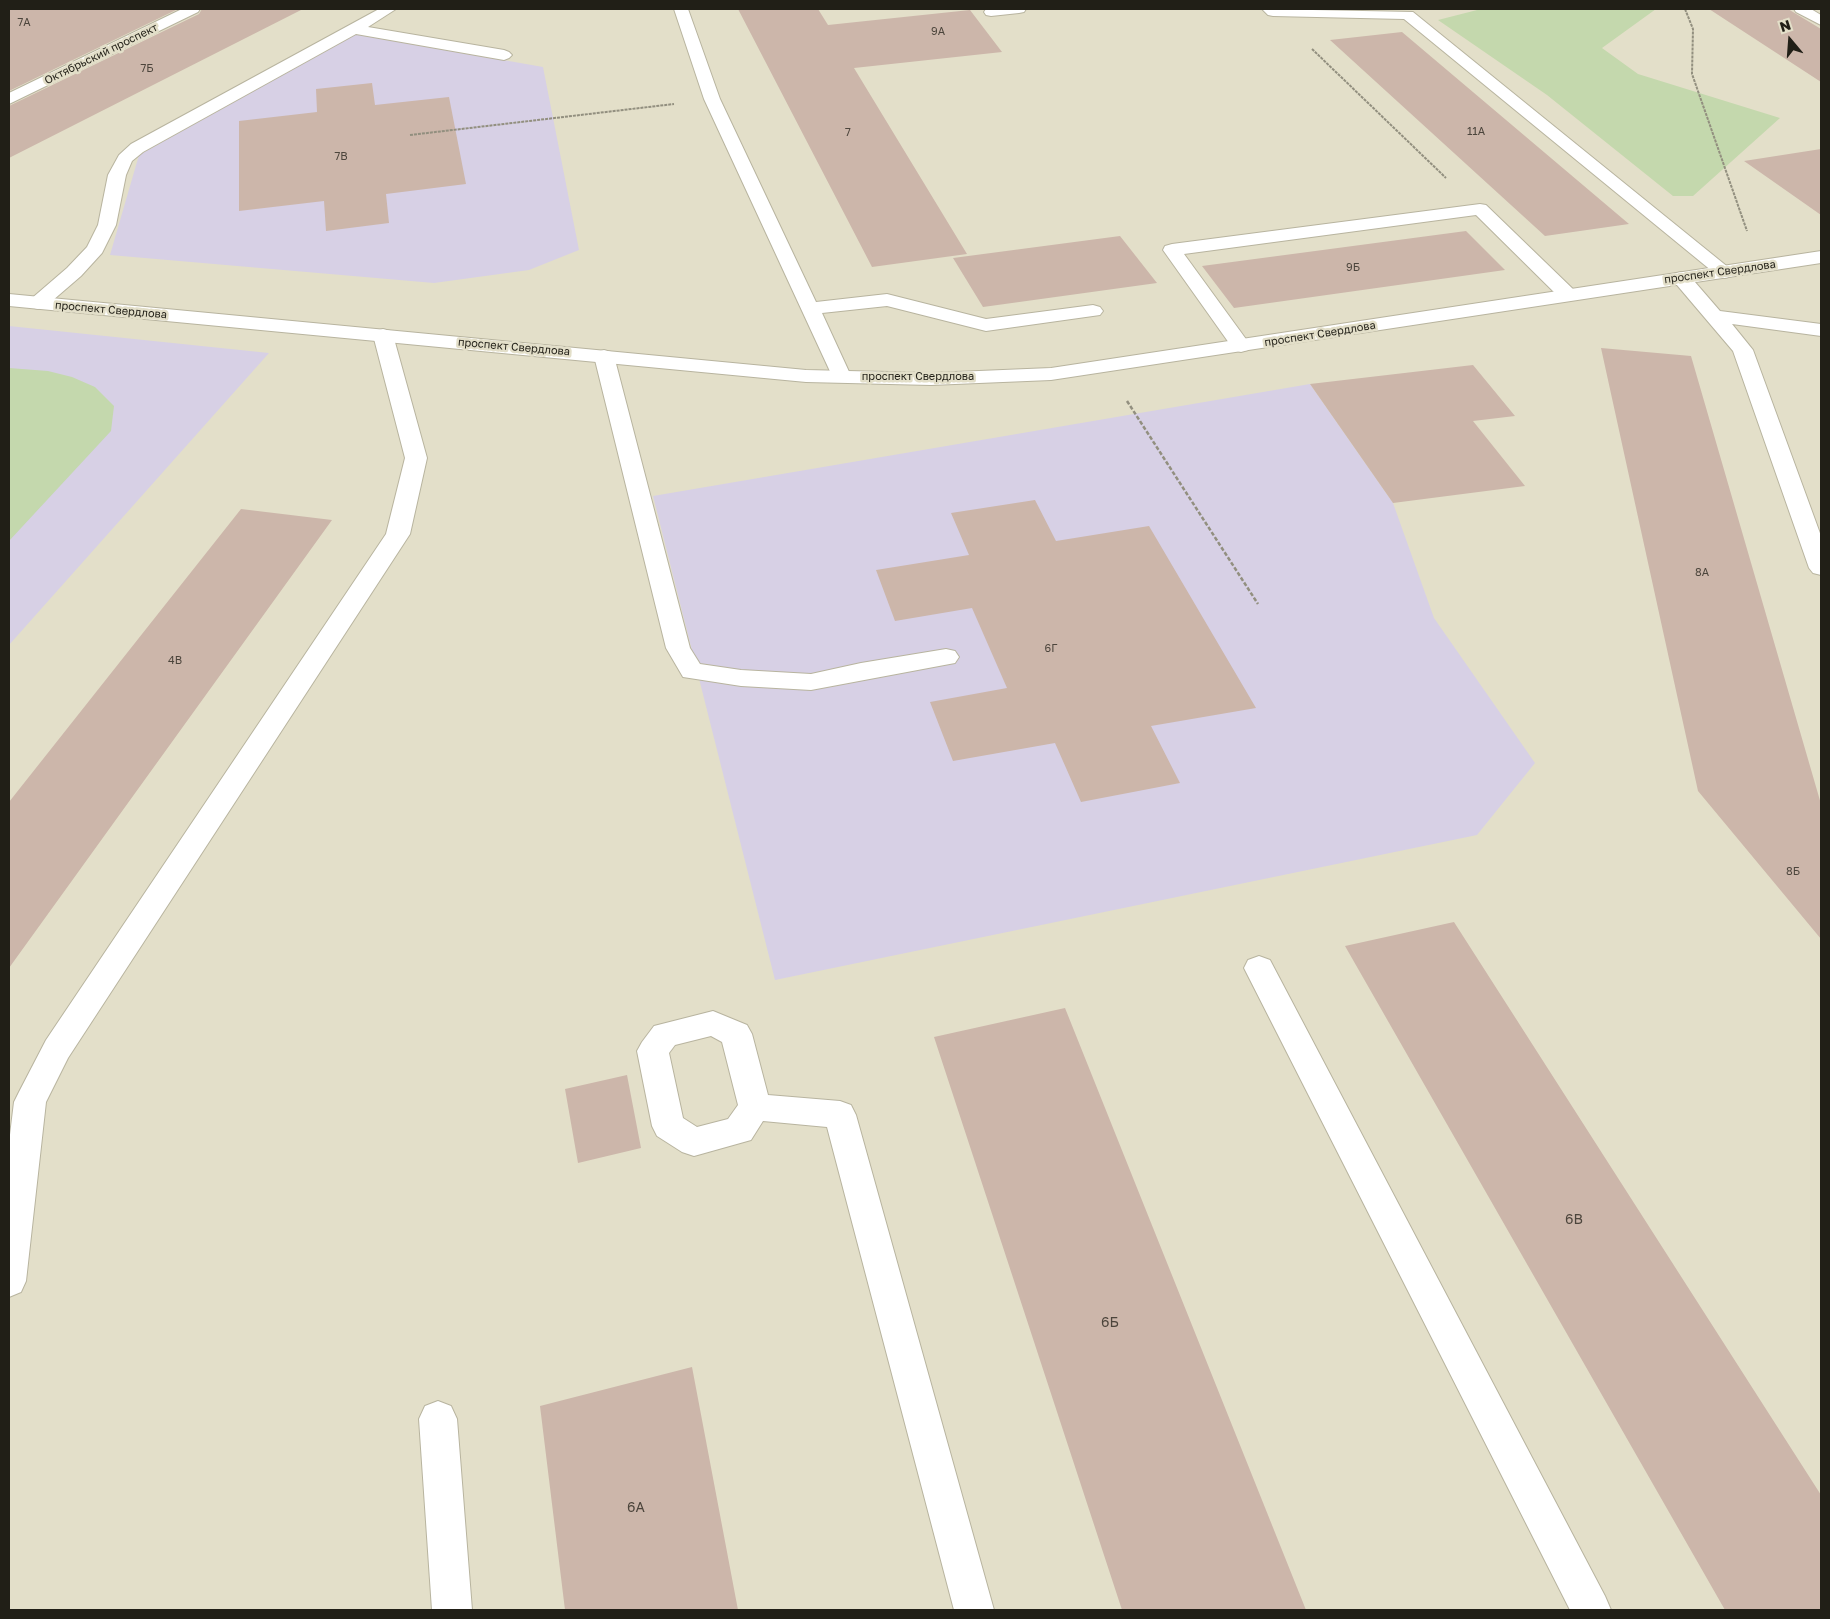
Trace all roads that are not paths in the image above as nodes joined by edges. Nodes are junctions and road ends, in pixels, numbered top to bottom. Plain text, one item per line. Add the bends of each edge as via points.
1 (194, 9) edge
2 (389, 9) edge
3 (681, 9) edge
4 (1020, 9) edge
5 (1269, 9) edge
6 (1801, 9) edge
7 (990, 12) dead end
8 (1821, 21) edge
9 (354, 29) junction
10 (504, 55) dead end
11 (9, 99) edge
12 (1821, 257) edge
13 (1725, 272) junction
14 (1681, 278) junction
15 (1568, 295) junction
16 (9, 300) edge
17 (38, 303) junction
18 (810, 309) junction
19 (1093, 311) dead end
20 (1713, 316) junction
21 (1821, 330) edge
22 (382, 335) junction
23 (1241, 346) junction
24 (604, 356) junction
25 (841, 376) junction
26 (1821, 568) edge
27 (946, 657) dead end
28 (1259, 968) dead end
29 (755, 1107) dead end
30 (9, 1281) edge
31 (438, 1419) dead end
32 (452, 1610) edge
33 (974, 1610) edge
34 (1591, 1610) edge

1 - 11 street, Октябрьский проспект
2 - 9 street
3 - 18 street via 712,100
4 - 7 street
5 - 13 street via 1273,12 1408,15
6 - 8 street
9 - 10 street
9 - 17 street via 137,148 125,159 117,175 107,225 95,249
12 - 13 street, проспект Свердлова
13 - 14 street, проспект Свердлова
14 - 15 street, проспект Свердлова
14 - 20 street
15 - 23 street, проспект Свердлова
15 - 23 street via 1480,209 1172,250
16 - 17 street, проспект Свердлова
17 - 22 street, проспект Свердлова
18 - 19 street via 886,300 986,325
18 - 25 street
20 - 21 street
20 - 26 street via 1743,350
22 - 24 street, проспект Свердлова
22 - 30 street via 416,458 398,534 57,1049 30,1102
23 - 25 street, проспект Свердлова via 1051,374 931,379
24 - 25 street, проспект Свердлова via 806,376
24 - 27 street via 678,648 692,671 811,682
28 - 34 street
29 - 33 street via 840,1115
31 - 32 street

